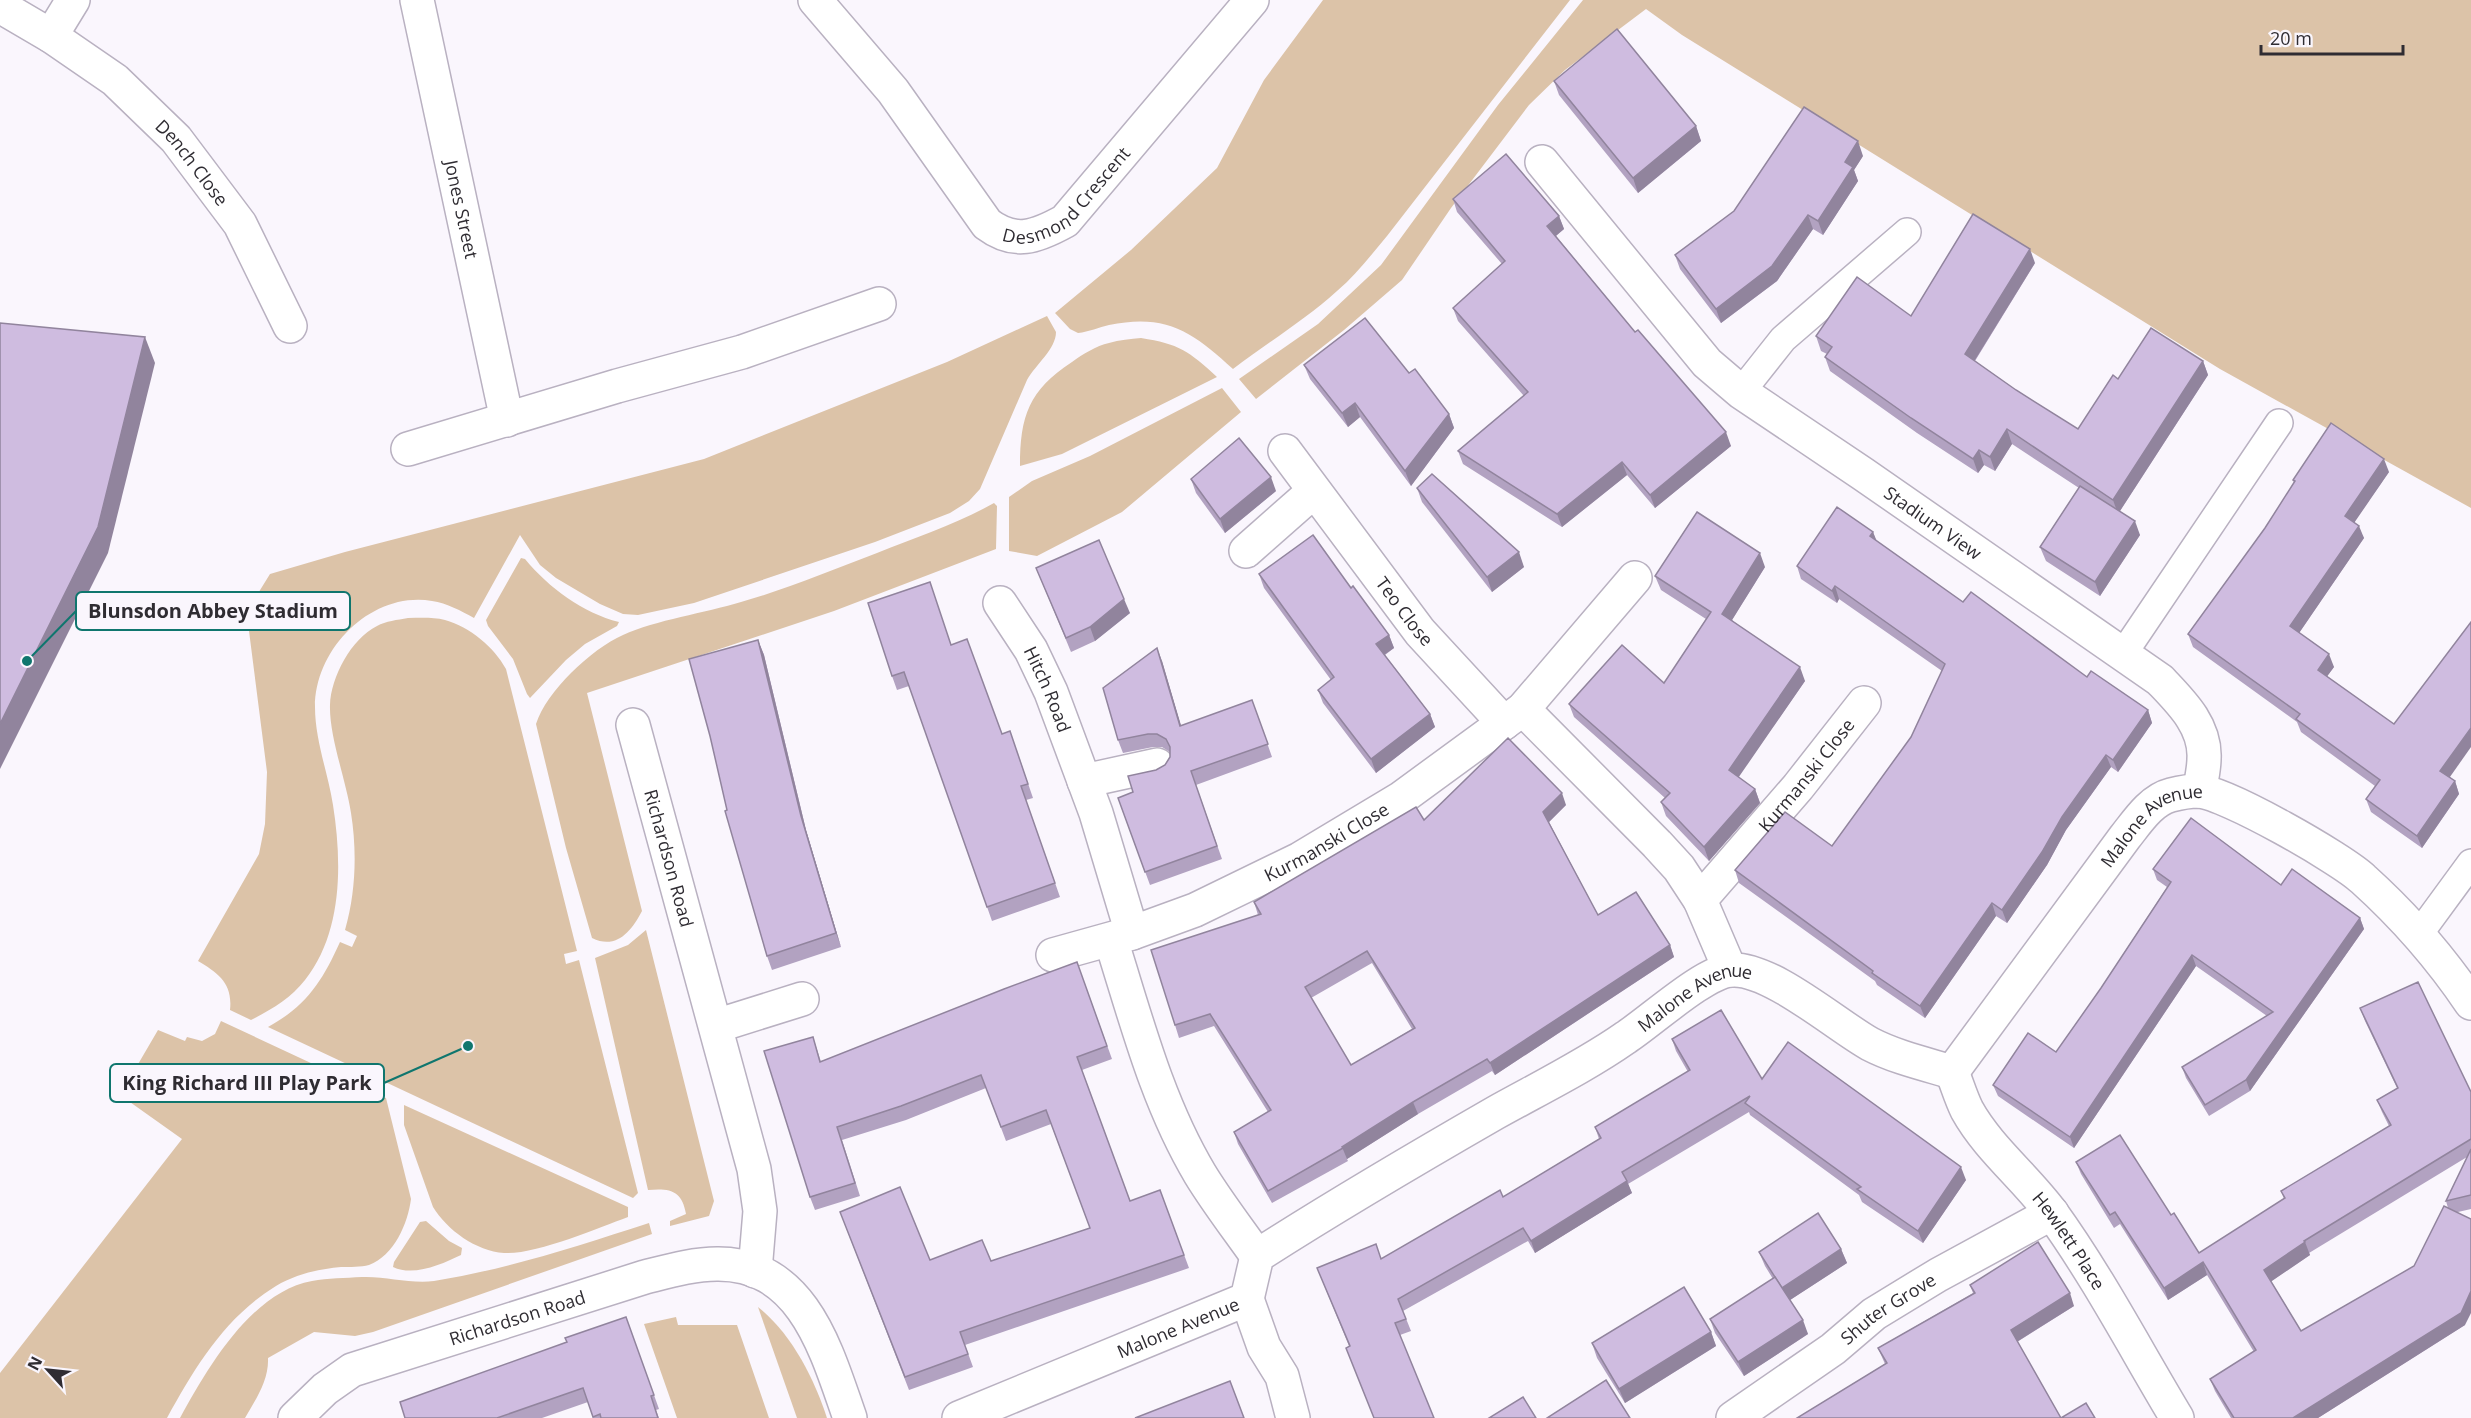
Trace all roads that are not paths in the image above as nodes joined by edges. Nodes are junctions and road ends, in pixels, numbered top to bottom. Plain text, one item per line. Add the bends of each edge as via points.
1 (73, 0) edge
2 (417, 0) edge
3 (815, 0) edge
4 (1252, 0) edge
5 (0, 6) edge
6 (51, 36) junction
7 (1542, 162) dead end
8 (1907, 232) dead end
9 (879, 304) dead end
10 (290, 326) dead end
11 (1741, 392) junction
12 (507, 420) junction
13 (2279, 423) dead end
14 (408, 449) dead end
15 (1285, 451) dead end
16 (1314, 491) junction
17 (1246, 551) dead end
18 (1635, 578) dead end
19 (1000, 603) dead end
20 (2123, 654) junction
21 (1864, 704) dead end
22 (1513, 716) junction
23 (633, 725) dead end
24 (1157, 765) dead end
25 (1084, 781) junction
26 (2199, 791) junction
27 (2471, 863) edge
28 (1700, 900) junction
29 (2419, 934) junction
30 (1122, 937) junction
31 (1053, 955) dead end
32 (1730, 970) junction
33 (802, 999) dead end
34 (2471, 1003) edge
35 (716, 1026) junction
36 (1952, 1072) junction
37 (2052, 1213) junction
38 (1257, 1256) junction
39 (755, 1271) junction
40 (1248, 1299) junction
41 (295, 1418) edge
42 (850, 1418) edge
43 (959, 1418) edge
44 (1293, 1418) edge
45 (1733, 1418) edge
46 (2177, 1418) edge

1 - 6 street
2 - 12 street, Jones Street
3 - 4 street, Desmond Crescent via 893,91 987,224 1008,237 1042,232 1065,221
5 - 6 street, Dench Close
6 - 10 street, Dench Close via 115,80 176,139 240,224
7 - 11 street, Stadium View via 1707,363
8 - 11 lane via 1782,339
9 - 12 street via 742,352
11 - 20 street, Stadium View
12 - 14 street
13 - 20 lane
15 - 16 street, Teo Close
16 - 17 street
16 - 22 street, Teo Close via 1420,632
18 - 22 street, Kurmanski Close
19 - 25 street, Hitch Road via 1031,650 1051,692
20 - 26 street, Stadium View via 2160,680 2186,706 2203,738
21 - 28 street, Kurmanski Close
22 - 28 street via 1657,844
22 - 30 street, Kurmanski Close via 1400,800 1300,859 1196,910
23 - 35 street, Richardson Road
24 - 25 street
25 - 30 street, Hitch Road
26 - 29 street, Malone Avenue via 2221,797 2270,821 2361,877
26 - 36 street, Malone Avenue via 2169,795 2147,809
27 - 29 lane
28 - 32 street
29 - 34 street, Malone Avenue
30 - 31 street, Kurmanski Close
30 - 38 street via 1152,1070 1174,1122 1200,1173
32 - 36 street, Malone Avenue via 1750,972 1769,981 1809,1002 1871,1044
32 - 38 street, Malone Avenue via 1704,980 1623,1040
33 - 35 street
35 - 39 street, Richardson Road via 758,1190
36 - 37 street, Hewlett Place via 1967,1110
37 - 45 street, Shuter Grove via 1874,1314 1833,1349
37 - 46 street, Hewlett Place
38 - 40 street, Malone Avenue
39 - 41 street, Richardson Road via 736,1265 682,1267 375,1362 352,1370
39 - 42 street, Richardson Road via 788,1290 811,1319
40 - 43 street, Malone Avenue
40 - 44 street via 1264,1347 1281,1376

